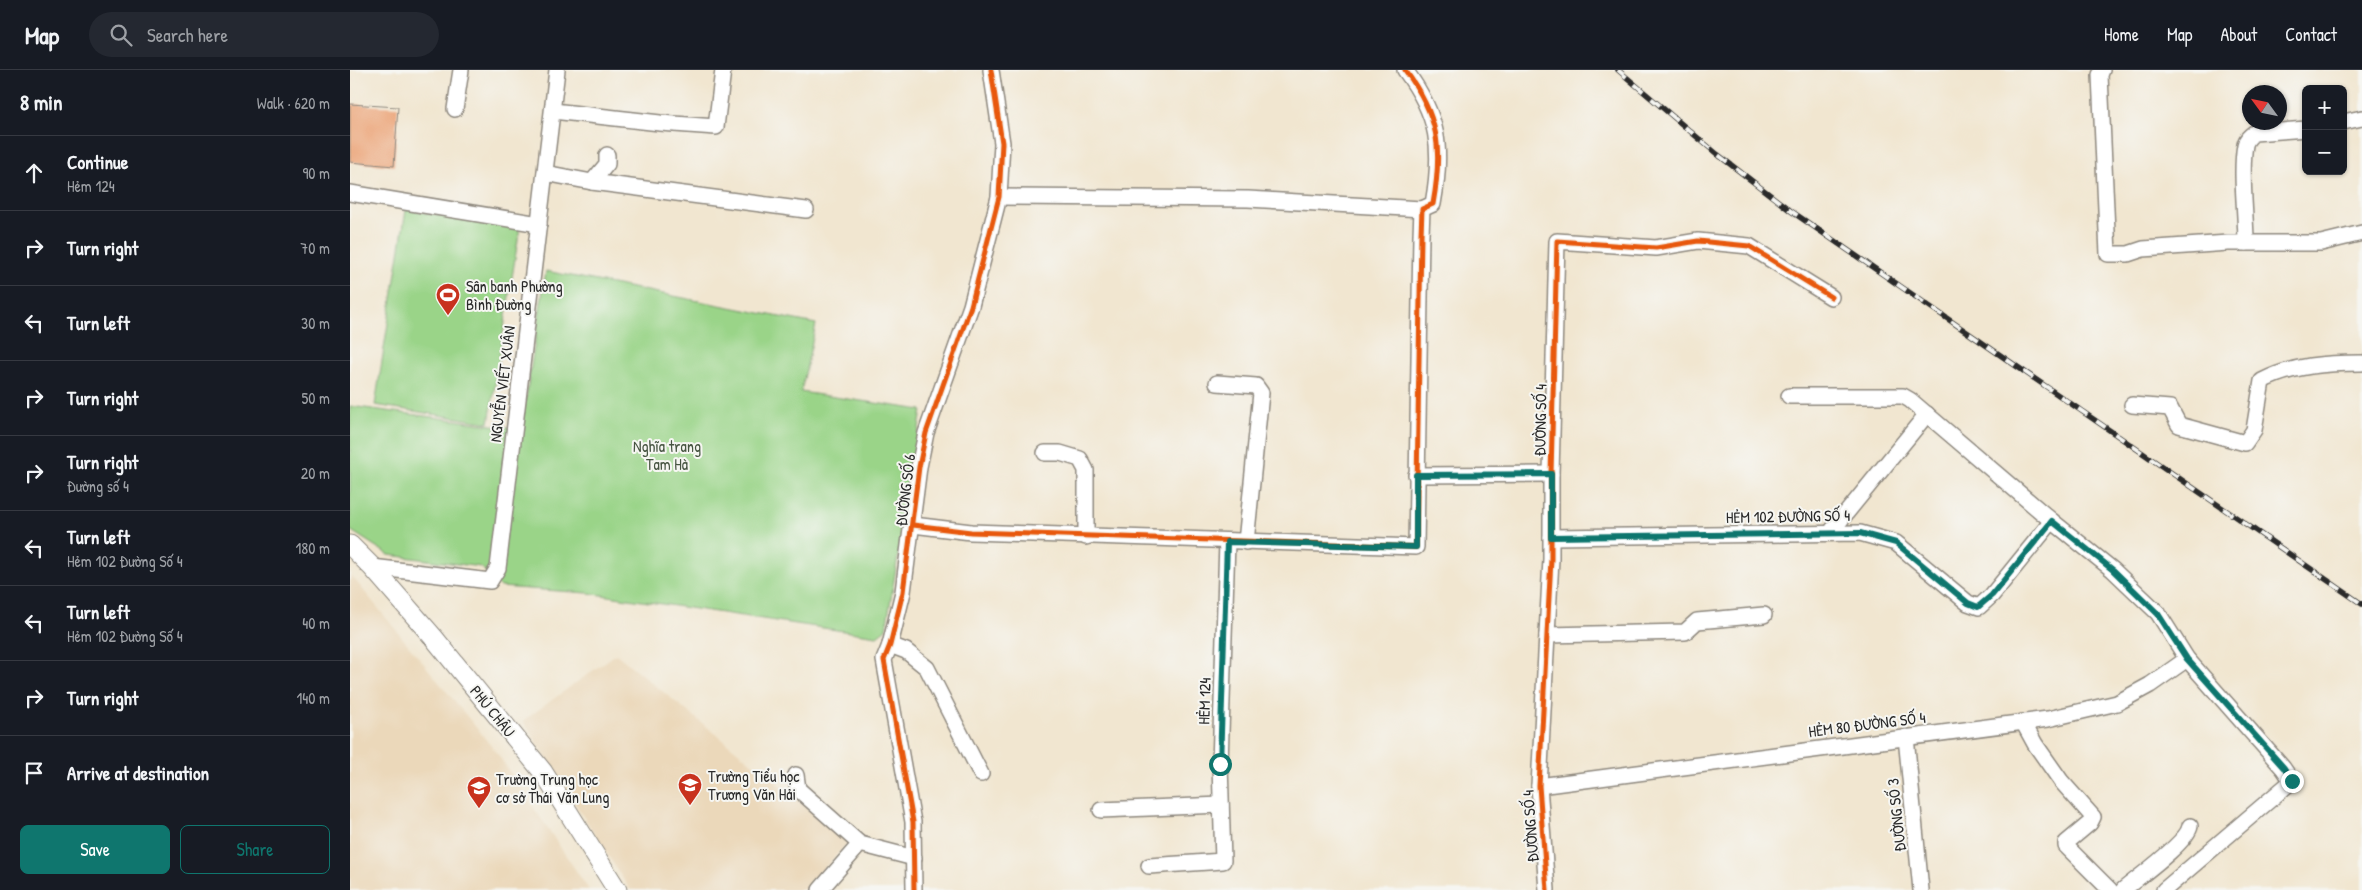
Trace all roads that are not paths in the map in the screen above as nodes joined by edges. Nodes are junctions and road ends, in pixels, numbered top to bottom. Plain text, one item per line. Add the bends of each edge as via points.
1 (461, 70) edge
2 (557, 70) edge
3 (723, 70) edge
4 (991, 70) edge
5 (1405, 70) edge
6 (2102, 70) edge
7 (455, 108) dead end
8 (553, 111) junction
9 (2362, 118) edge
10 (2347, 121) edge
11 (2302, 129) edge
12 (607, 155) dead end
13 (545, 172) junction
14 (592, 182) junction
15 (350, 193) edge
16 (999, 197) junction
17 (1422, 208) junction
18 (806, 210) dead end
19 (539, 224) junction
20 (2362, 233) edge
21 (2246, 244) junction
22 (1831, 297) dead end
23 (2362, 363) edge
24 (1217, 383) dead end
25 (1789, 396) dead end
26 (2132, 405) dead end
27 (1927, 414) junction
28 (1045, 453) dead end
29 (1551, 474) junction
30 (1416, 475) junction
31 (2052, 521) junction
32 (913, 524) junction
33 (1830, 532) junction
34 (1086, 537) junction
35 (1551, 537) junction
36 (1227, 542) junction
37 (1246, 542) junction
38 (350, 545) edge
39 (372, 567) junction
40 (1764, 615) dead end
41 (1547, 635) junction
42 (890, 645) junction
43 (2187, 659) junction
44 (2023, 722) junction
45 (1906, 737) junction
46 (981, 774) dead end
47 (796, 775) dead end
48 (1539, 786) junction
49 (1221, 806) junction
50 (1101, 810) dead end
51 (2190, 826) dead end
52 (860, 844) junction
53 (914, 858) junction
54 (1149, 866) dead end
55 (617, 890) edge
56 (820, 890) edge
57 (914, 890) edge
58 (1547, 890) edge
59 (1922, 890) edge
60 (2110, 890) edge
61 (2123, 890) edge
62 (2164, 890) edge

1 - 7 street
2 - 8 street, NGUYỄN VIẾT XUÂN
3 - 8 street via 716,127
4 - 16 street, ĐƯỜNG SỐ 6 via 1002,143
5 - 17 street via 1423,94 1436,129 1437,179 1433,204
6 - 21 street via 2108,254 2128,254 2142,249
8 - 13 street, NGUYỄN VIẾT XUÂN
9 - 10 street
11 - 21 street via 2254,133 2248,137 2244,172
12 - 14 street via 607,164
13 - 14 street
13 - 19 street, NGUYỄN VIẾT XUÂN
14 - 18 street
15 - 19 street
16 - 17 street via 1248,198
16 - 32 street, ĐƯỜNG SỐ 6 via 970,306 926,433
17 - 30 street
19 - 39 street, NGUYỄN VIẾT XUÂN via 498,568 490,581
20 - 21 street via 2321,243
22 - 29 street, ĐƯỜNG SỐ 4 via 1749,246 1698,241 1656,248 1557,241
23 - 26 street via 2296,368 2262,381 2254,430 2245,443 2179,424 2170,408
24 - 37 street via 1256,386 1261,393
25 - 27 street via 1903,396
27 - 31 street
27 - 33 street
28 - 34 street via 1080,458 1086,470
29 - 30 street
29 - 35 street, ĐƯỜNG SỐ 4
30 - 37 street via 1416,547
31 - 33 street, HẺM 102 ĐƯỜNG SỐ 4 via 1992,595 1978,607 1968,603 1896,543 1860,533
31 - 43 street via 2113,570 2158,614
32 - 34 street via 971,532
32 - 42 street, ĐƯỜNG SỐ 6 via 903,592
33 - 35 street, HẺM 102 ĐƯỜNG SỐ 4
34 - 36 street
35 - 41 street, ĐƯỜNG SỐ 4
36 - 37 street
36 - 49 street, HẺM 124
38 - 39 street, PHÚ CHÂU
39 - 55 street, PHÚ CHÂU via 543,772
40 - 41 street via 1697,621 1685,632
41 - 48 street, ĐƯỜNG SỐ 4
42 - 46 street via 906,651 927,668
42 - 53 street, ĐƯỜNG SỐ 6 via 884,660 913,822
43 - 44 street, HẺM 80 ĐƯỜNG SỐ 4 via 2117,703
43 - 62 street via 2292,781
44 - 45 street, HẺM 80 ĐƯỜNG SỐ 4
44 - 60 street via 2061,781 2093,817 2066,846
45 - 48 street, HẺM 80 ĐƯỜNG SỐ 4
45 - 59 street, ĐƯỜNG SỐ 3
47 - 52 street via 798,788
48 - 58 street, ĐƯỜNG SỐ 4
49 - 50 street
49 - 54 street, HẺM 124 via 1223,861
51 - 61 street via 2177,843
52 - 53 street
52 - 56 street
53 - 57 street, ĐƯỜNG SỐ 6

